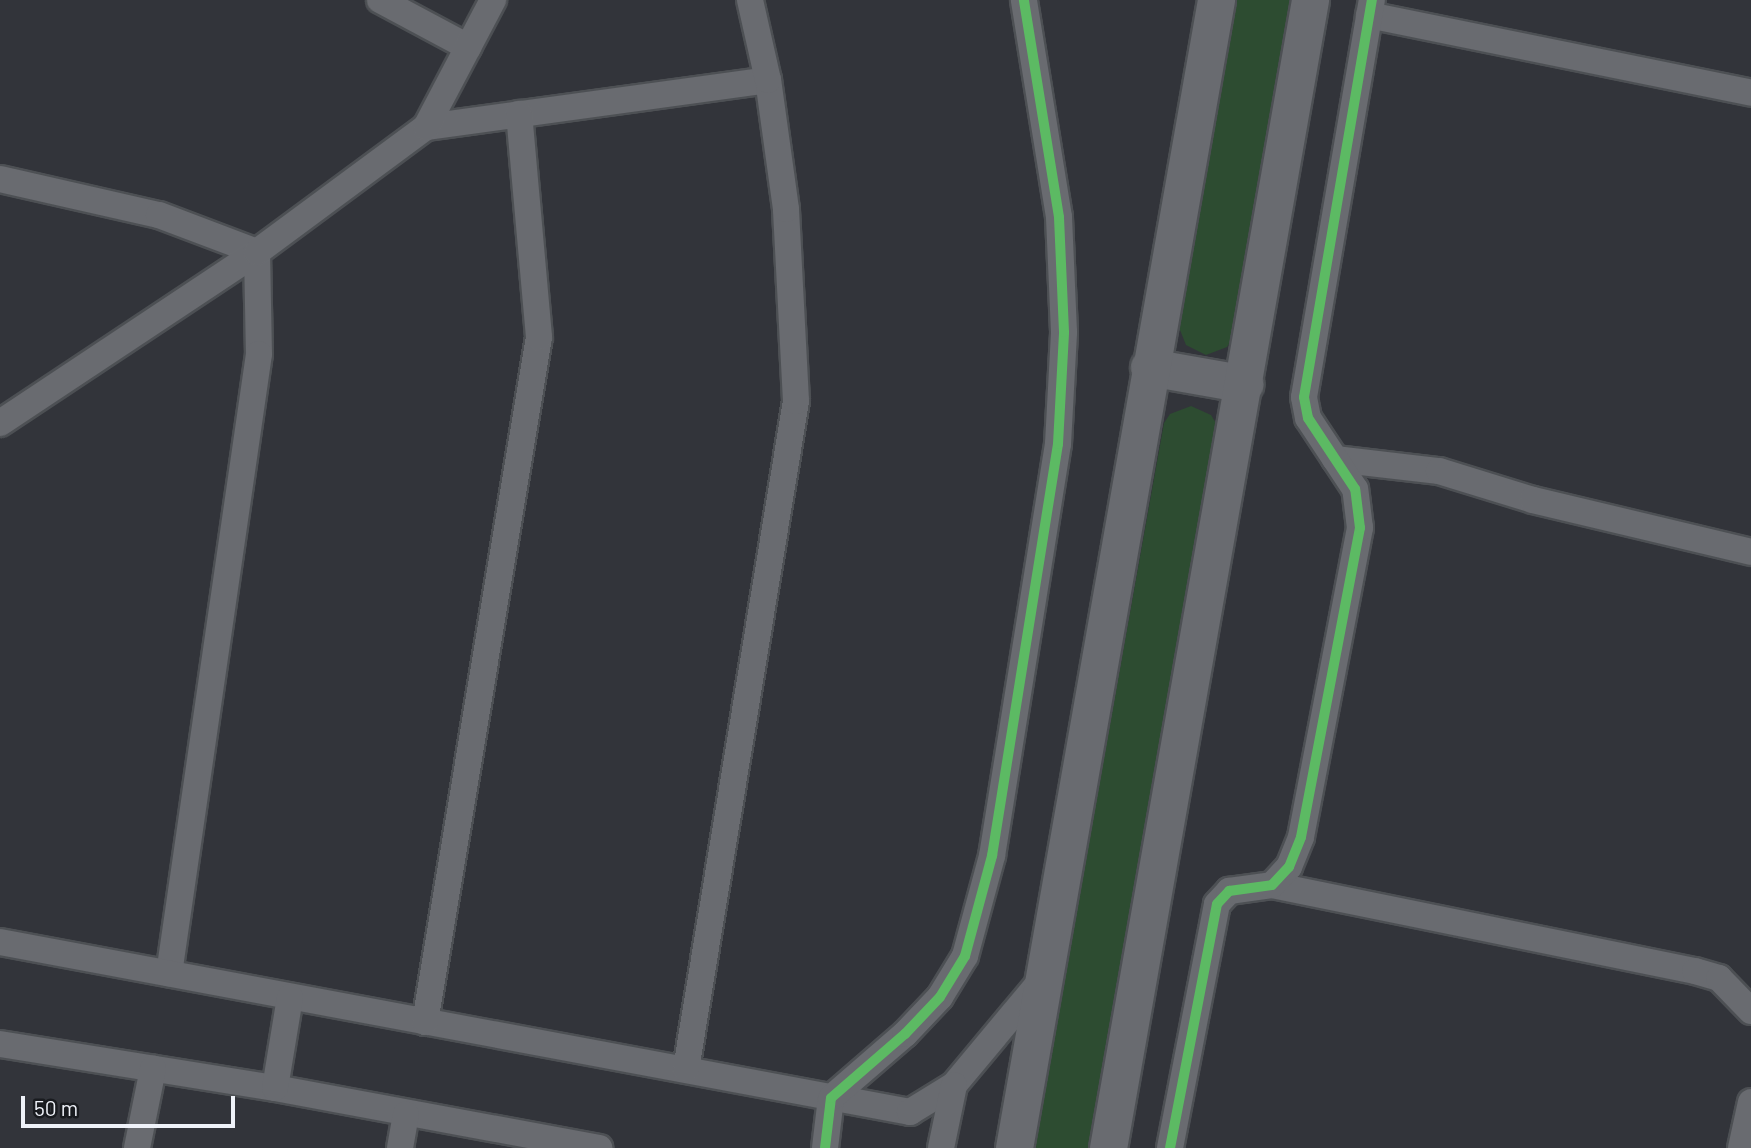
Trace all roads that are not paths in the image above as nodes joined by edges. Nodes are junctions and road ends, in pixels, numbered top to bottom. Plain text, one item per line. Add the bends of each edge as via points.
1 (380, 0) edge
2 (493, 0) edge
3 (750, 0) edge
4 (1024, 0) edge
5 (1216, 0) edge
6 (1310, 0) edge
7 (1370, 8) edge
8 (468, 47) junction
9 (768, 80) junction
10 (1751, 93) edge
11 (519, 114) junction
12 (426, 127) junction
13 (0, 179) edge
14 (257, 253) junction
15 (1149, 367) junction
16 (1245, 384) junction
17 (0, 424) edge
18 (1335, 459) junction
19 (1751, 552) edge
20 (1272, 885) junction
21 (0, 942) edge
22 (169, 974) junction
23 (1043, 978) junction
24 (290, 997) junction
25 (1751, 1011) edge
26 (425, 1022) junction
27 (0, 1044) edge
28 (153, 1069) junction
29 (686, 1069) junction
30 (954, 1085) junction
31 (275, 1088) junction
32 (831, 1098) junction
33 (1751, 1102) edge
34 (406, 1115) junction
35 (137, 1148) edge
36 (400, 1148) edge
37 (600, 1148) edge
38 (825, 1148) edge
39 (941, 1148) edge
40 (1014, 1148) edge
41 (1108, 1148) edge
42 (1170, 1148) edge
43 (1741, 1148) edge

1 - 8 street
2 - 8 street
3 - 9 street
4 - 32 street via 1059,217 1064,332 1058,444 992,856 965,956 940,997
5 - 15 street
6 - 16 street
7 - 10 street
7 - 18 street via 1304,397 1308,418
8 - 12 street
9 - 11 street
9 - 29 street via 786,209 796,401
11 - 12 street
11 - 26 street via 539,337
12 - 14 street
13 - 14 street via 159,215
14 - 17 street
14 - 22 street via 259,354
15 - 16 street
15 - 23 street
16 - 41 street
18 - 19 street via 1439,471 1532,500
18 - 20 street via 1355,489 1360,528 1301,837 1289,867
20 - 25 street via 1695,971 1719,978
20 - 42 street via 1230,891 1217,904
21 - 22 street
22 - 24 street
23 - 30 street
23 - 40 street
24 - 26 street
24 - 31 street
26 - 29 street
27 - 28 street
28 - 31 street
28 - 35 street
29 - 32 street
30 - 32 street via 910,1112
30 - 39 street
31 - 34 street
32 - 38 street
33 - 43 street
34 - 36 street
34 - 37 street

